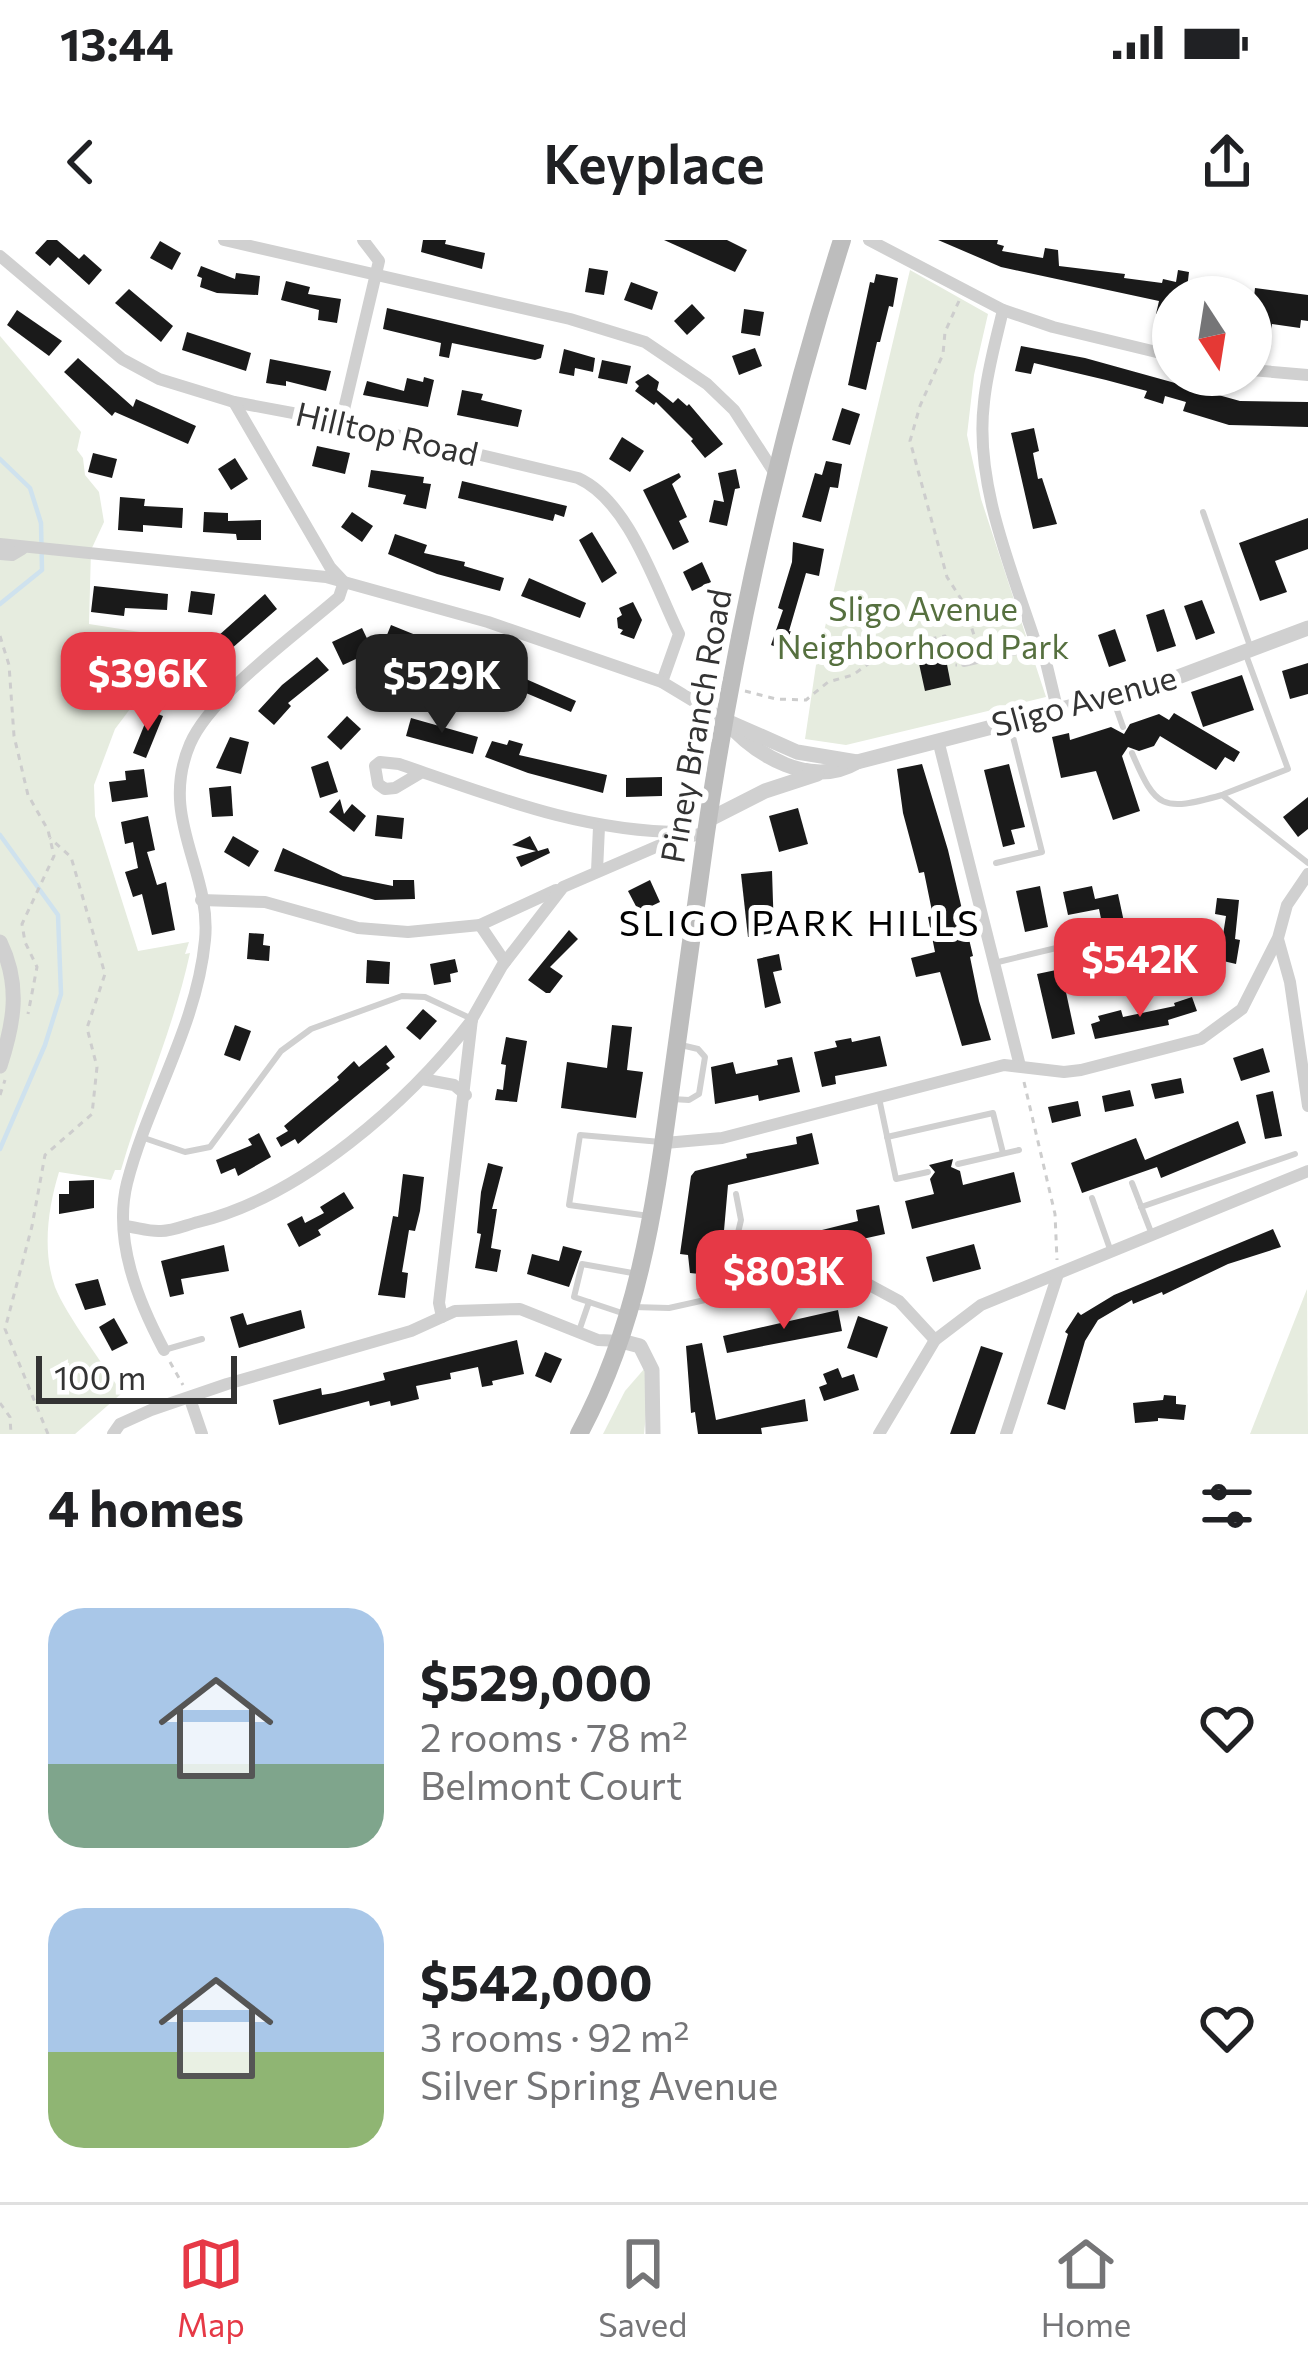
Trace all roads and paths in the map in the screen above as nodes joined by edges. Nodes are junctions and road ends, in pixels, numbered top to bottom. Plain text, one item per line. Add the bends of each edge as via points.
1 (224, 240) edge
2 (363, 240) edge
3 (842, 240) edge
4 (869, 240) edge
5 (0, 256) edge
6 (377, 275) junction
7 (965, 289) junction
8 (1003, 310) junction
9 (1152, 351) edge
10 (1272, 372) edge
11 (1308, 376) edge
12 (234, 402) junction
13 (341, 422) junction
14 (774, 472) junction
15 (1203, 512) dead end
16 (0, 544) edge
17 (26, 549) junction
18 (0, 554) edge
19 (344, 582) junction
20 (1308, 628) edge
21 (0, 636) edge
22 (1037, 647) junction
23 (1248, 650) junction
24 (982, 660) junction
25 (964, 664) joint
26 (662, 682) junction
27 (731, 688) junction
28 (1112, 695) junction
29 (1057, 708) junction
30 (725, 720) junction
31 (1009, 721) junction
32 (1123, 727) dead end
33 (938, 740) junction
34 (1132, 753) dead end
35 (856, 761) junction
36 (422, 772) dead end
37 (817, 774) junction
38 (1222, 795) junction
39 (707, 826) junction
40 (599, 827) junction
41 (50, 838) junction
42 (996, 863) dead end
43 (1308, 863) edge
44 (597, 871) junction
45 (1308, 874) edge
46 (563, 887) junction
47 (201, 900) junction
48 (22, 924) dead end
49 (480, 925) junction
50 (1278, 938) junction
51 (0, 942) edge
52 (1073, 944) dead end
53 (505, 962) junction
54 (994, 963) junction
55 (472, 1019) junction
56 (677, 1044) junction
57 (0, 1066) edge
58 (1020, 1066) junction
59 (422, 1079) junction
60 (878, 1094) junction
61 (466, 1095) junction
62 (670, 1098) junction
63 (1308, 1106) edge
64 (887, 1137) junction
65 (144, 1138) junction
66 (664, 1142) junction
67 (1019, 1150) dead end
68 (1003, 1153) junction
69 (1295, 1154) dead end
70 (958, 1165) dead end
71 (1308, 1171) edge
72 (928, 1172) dead end
73 (1132, 1183) dead end
74 (736, 1194) dead end
75 (1092, 1198) dead end
76 (1141, 1207) junction
77 (652, 1216) junction
78 (124, 1226) junction
79 (1152, 1235) junction
80 (1111, 1252) junction
81 (1058, 1274) junction
82 (641, 1275) junction
83 (736, 1295) dead end
84 (589, 1302) junction
85 (632, 1311) junction
86 (442, 1317) junction
87 (579, 1331) junction
88 (202, 1340) dead end
89 (935, 1340) junction
90 (621, 1341) junction
91 (164, 1350) junction
92 (190, 1399) junction
93 (0, 1403) edge
94 (11, 1434) edge
95 (48, 1434) edge
96 (113, 1434) edge
97 (202, 1434) edge
98 (580, 1434) edge
99 (653, 1434) edge
100 (879, 1434) edge
101 (1006, 1434) edge

1 - 6 street
2 - 6 street via 379,261
3 - 14 main road, Piney Branch Road
4 - 7 street
5 - 12 street, Hilltop Road via 122,359
6 - 13 street
6 - 14 street via 645,342 734,410
7 - 8 street
7 - 24 path via 910,441 947,577
8 - 9 street
8 - 22 street via 983,404 986,467
10 - 11 street
12 - 13 street, Hilltop Road
12 - 19 street
13 - 26 street, Hilltop Road via 596,486 620,513 679,634
14 - 27 main road, Piney Branch Road
15 - 23 lane
16 - 17 street
17 - 18 street
17 - 19 street
19 - 26 street
19 - 47 street via 339,597 241,683 188,747 178,810
20 - 23 street, Sligo Avenue
21 - 41 path via 28,795
22 - 24 lane
22 - 29 street
23 - 28 street, Sligo Avenue
23 - 38 lane via 1288,769
24 - 25 lane
25 - 27 path via 952,665 945,635 891,646 806,700
26 - 30 street
27 - 30 main road, Piney Branch Road
28 - 29 street, Sligo Avenue
28 - 32 lane
29 - 31 street, Sligo Avenue
30 - 35 street, Sligo Avenue via 797,752
30 - 37 street via 746,743
30 - 39 main road, Piney Branch Road
31 - 33 street, Sligo Avenue
31 - 42 lane via 1042,852
33 - 35 street, Sligo Avenue
33 - 54 street
34 - 38 lane via 1150,793 1168,806
35 - 37 street, Sligo Avenue
36 - 40 street
37 - 39 street, Sligo Avenue via 765,791
38 - 43 lane
39 - 40 street
39 - 44 street
39 - 56 main road, Piney Branch Road
40 - 44 street
41 - 48 path via 54,856
41 - 95 path via 71,856 105,974 87,1028 97,1067 92,1114 45,1155 5,1329
44 - 46 street
45 - 50 street via 1287,904
46 - 49 street
46 - 53 street
47 - 49 street via 265,902 374,930
47 - 65 street via 197,991
49 - 53 street
50 - 58 street via 1242,1009 1201,1039 1081,1070
50 - 63 street
51 - 57 street via 15,1013
52 - 54 lane
53 - 55 street
54 - 58 street
55 - 59 street
55 - 61 street
55 - 65 lane via 425,997 402,996 294,1039 210,1147 185,1152
56 - 62 main road, Piney Branch Road
56 - 62 lane via 705,1057 699,1094
58 - 60 street
58 - 81 path via 1055,1214
59 - 61 street
59 - 78 street via 298,1183 255,1205 161,1231
60 - 64 lane
60 - 66 street via 722,1138
61 - 86 street
62 - 66 main road, Piney Branch Road
64 - 68 lane via 993,1112
64 - 72 lane via 896,1179
65 - 78 street
66 - 77 main road, Piney Branch Road
66 - 77 lane via 580,1135 569,1205
67 - 68 lane
68 - 70 lane
69 - 76 lane
71 - 79 street
73 - 76 lane
74 - 85 lane via 741,1220 723,1296
75 - 80 lane
76 - 79 lane
77 - 82 main road, Piney Branch Road
78 - 91 street via 134,1282
79 - 80 street
80 - 81 street
81 - 89 street via 981,1305
81 - 101 street
82 - 84 lane via 582,1264 573,1294
82 - 85 main road, Piney Branch Road
83 - 89 street via 862,1281 899,1301
84 - 85 lane
84 - 87 lane
85 - 90 main road, Piney Branch Road
86 - 87 street via 520,1309
86 - 92 street
87 - 90 street
88 - 91 lane
89 - 100 street
90 - 98 main road, Piney Branch Road
90 - 99 street via 640,1346 652,1370
91 - 92 path
92 - 96 street via 135,1417
92 - 97 street
93 - 94 path

